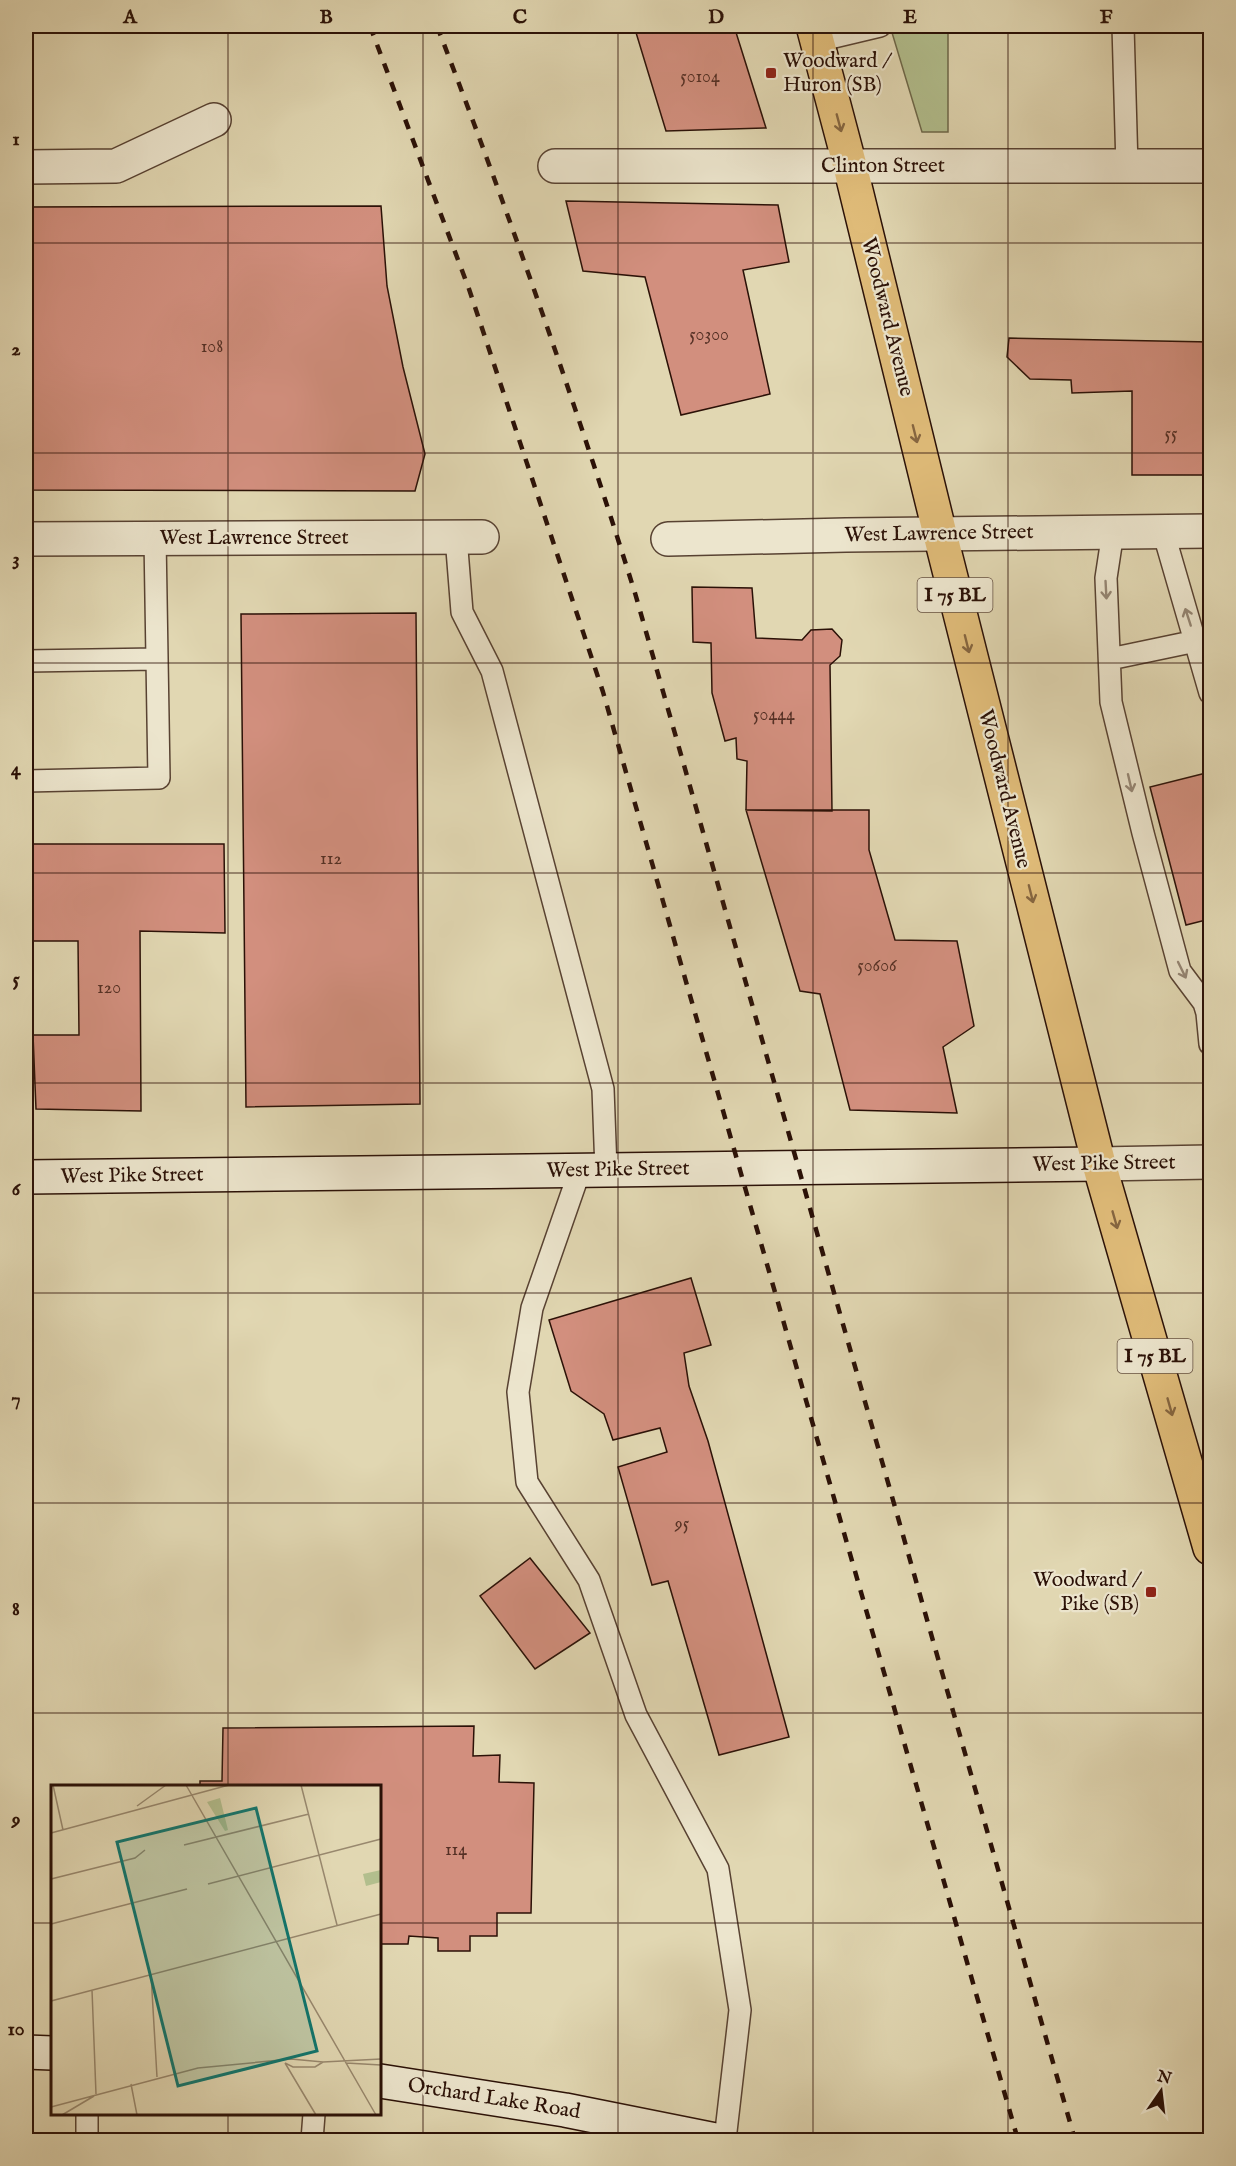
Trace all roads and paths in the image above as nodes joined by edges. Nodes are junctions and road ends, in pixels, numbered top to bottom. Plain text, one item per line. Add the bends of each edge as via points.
1 (880, 26) edge
2 (1123, 26) edge
3 (815, 33) edge
4 (214, 120) dead end
5 (555, 166) dead end
6 (850, 166) junction
7 (1210, 166) edge
8 (26, 167) edge
9 (1127, 167) junction
10 (1163, 531) junction
11 (1210, 531) edge
12 (1113, 532) junction
13 (940, 534) junction
14 (469, 537) joint
15 (155, 538) junction
16 (26, 539) edge
17 (668, 540) dead end
18 (1196, 641) junction
19 (157, 659) junction
20 (1110, 659) junction
21 (26, 661) edge
22 (1210, 693) edge
23 (26, 781) edge
24 (1209, 1012) edge
25 (1210, 1044) edge
26 (1210, 1162) edge
27 (1099, 1164) junction
28 (593, 1170) junction
29 (26, 1177) edge
30 (1210, 1548) edge
31 (26, 2052) edge
32 (51, 2053) edge
33 (381, 2081) edge
34 (87, 2115) edge
35 (314, 2115) edge
36 (87, 2140) edge
37 (312, 2140) edge
38 (715, 2140) edge
39 (725, 2140) edge

1 - 3 lane
2 - 9 lane
3 -> 6 main road, Woodward Avenue / I 75 BL
4 - 8 street via 116,166
5 - 6 street, Clinton Street
6 - 9 street, Clinton Street
6 -> 13 main road, Woodward Avenue / I 75 BL
7 - 9 street, Clinton Street
10 - 11 street, West Lawrence Street
10 - 12 street, West Lawrence Street
18 -> 10 lane
12 - 13 street, West Lawrence Street
12 -> 20 lane via 1106,578
13 - 17 street, West Lawrence Street
13 -> 27 main road, Woodward Avenue / I 75 BL
14 - 15 street, West Lawrence Street
14 - 28 lane via 462,612 492,671 603,1089
15 - 16 street, West Lawrence Street
15 - 19 lane
18 - 20 lane
18 - 22 lane
19 - 21 lane
19 - 23 lane via 159,778
20 -> 24 lane via 1111,702 1180,971
24 - 25 lane
26 - 27 street, West Pike Street
27 - 28 street, West Pike Street
27 -> 30 main road, Woodward Avenue / I 75 BL
28 - 29 street, West Pike Street
28 - 39 lane via 532,1308 518,1392 527,1482 589,1581 636,1715 718,1869 740,2010
31 - 32 street
33 - 38 street, Orchard Lake Road via 566,2110
34 - 36 lane
35 - 37 lane

